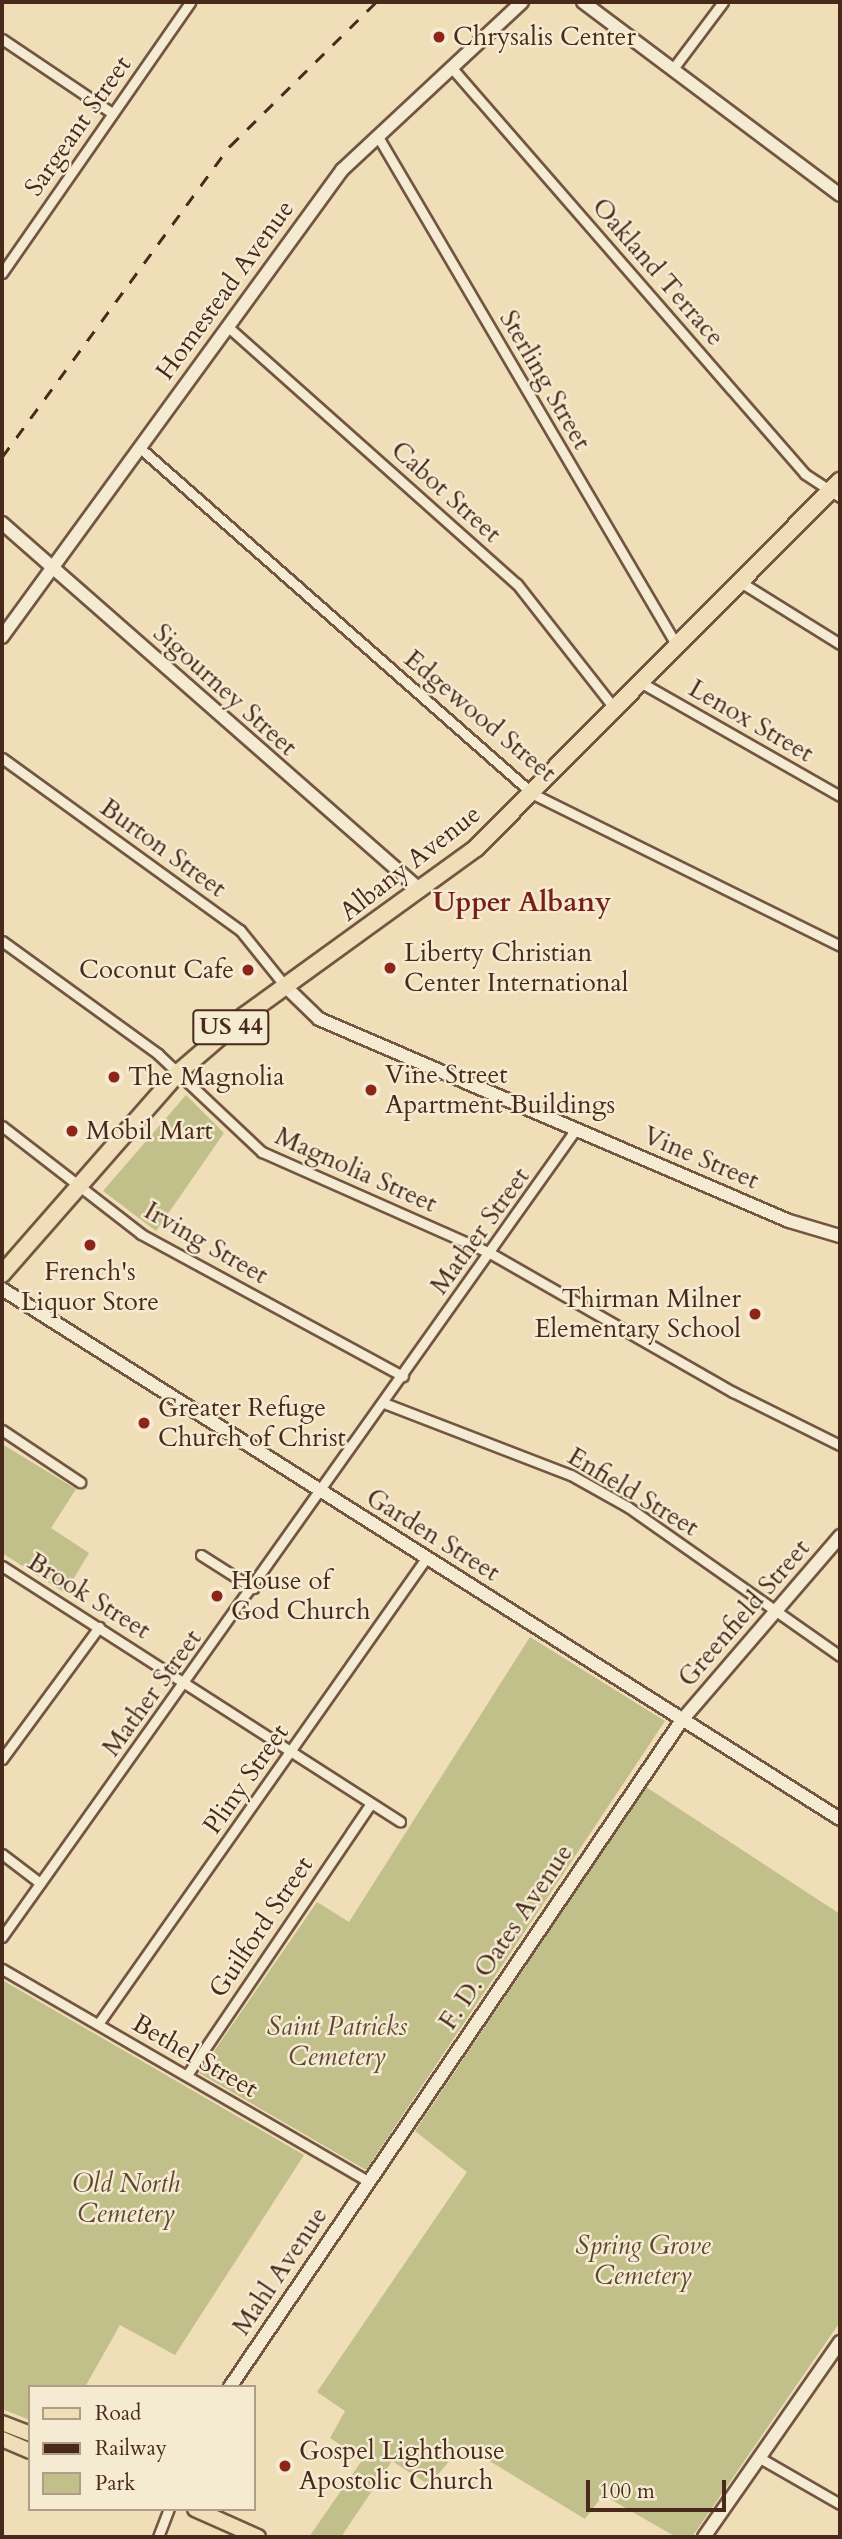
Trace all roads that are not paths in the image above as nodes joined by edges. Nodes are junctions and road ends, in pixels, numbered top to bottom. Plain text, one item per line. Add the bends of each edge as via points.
1 (190, 2) edge
2 (522, 2) edge
3 (583, 2) edge
4 (723, 2) edge
5 (2, 39) edge
6 (451, 67) junction
7 (672, 70) junction
8 (112, 113) junction
9 (377, 135) junction
10 (840, 195) edge
11 (2, 273) edge
12 (227, 326) junction
13 (140, 448) junction
14 (837, 490) edge
15 (2, 523) edge
16 (52, 568) junction
17 (742, 583) junction
18 (2, 638) edge
19 (840, 644) edge
20 (677, 646) junction
21 (640, 682) junction
22 (615, 709) junction
23 (2, 758) edge
24 (533, 794) junction
25 (840, 796) edge
26 (419, 889) junction
27 (2, 941) edge
28 (840, 946) edge
29 (286, 987) junction
30 (179, 1072) junction
31 (2, 1126) edge
32 (576, 1129) junction
33 (81, 1183) junction
34 (840, 1236) edge
35 (490, 1253) junction
36 (2, 1274) edge
37 (2, 1289) edge
38 (403, 1376) junction
39 (384, 1403) junction
40 (2, 1430) edge
41 (840, 1445) edge
42 (80, 1482) dead end
43 (321, 1491) junction
44 (840, 1536) edge
45 (201, 1555) dead end
46 (427, 1557) junction
47 (2, 1566) edge
48 (253, 1588) junction
49 (775, 1609) junction
50 (99, 1627) junction
51 (840, 1656) edge
52 (185, 1682) junction
53 (682, 1720) junction
54 (292, 1751) junction
55 (2, 1759) edge
56 (371, 1803) junction
57 (840, 1819) edge
58 (401, 1822) dead end
59 (2, 1854) edge
60 (40, 1883) junction
61 (2, 1937) edge
62 (2, 1969) edge
63 (98, 2024) junction
64 (187, 2075) junction
65 (368, 2180) junction
66 (840, 2342) edge
67 (231, 2385) edge
68 (2, 2423) edge
69 (28, 2433) edge
70 (2, 2440) edge
71 (28, 2450) edge
72 (760, 2458) junction
73 (840, 2504) edge
74 (168, 2511) edge
75 (200, 2511) edge
76 (158, 2537) edge
77 (258, 2537) edge
78 (704, 2537) edge

1 - 8 street, Sargeant Street
2 - 6 street, Homestead Avenue
3 - 7 street
4 - 7 street
5 - 8 street
6 - 9 street, Homestead Avenue
6 - 14 street, Oakland Terrace via 805,474
7 - 10 street
8 - 11 street, Sargeant Street
9 - 12 street, Homestead Avenue via 342,170
9 - 20 street, Sterling Street
12 - 13 street, Homestead Avenue
12 - 22 street, Cabot Street via 535,601
13 - 16 street, Homestead Avenue
13 - 24 street, Edgewood Street
14 - 17 highway, Albany Avenue / US 44
15 - 16 street, Sigourney Street
16 - 18 street, Homestead Avenue
16 - 26 street, Sigourney Street
17 - 19 street
17 - 20 highway, Albany Avenue / US 44
20 - 21 highway, Albany Avenue / US 44
21 - 22 highway, Albany Avenue / US 44
21 - 25 street, Lenox Street
22 - 24 highway, Albany Avenue / US 44
23 - 29 street, Burton Street via 231,923
24 - 26 highway, Albany Avenue / US 44
24 - 28 street, Edgewood Street
26 - 29 highway, Albany Avenue / US 44
27 - 30 street, Magnolia Street
29 - 30 highway, Albany Avenue / US 44
29 - 32 street, Vine Street via 313,1016
30 - 33 highway, Albany Avenue / US 44
30 - 35 street, Magnolia Street via 262,1152
31 - 33 street, Irving Street
32 - 34 street, Vine Street via 789,1221
32 - 35 street, Mather Street
33 - 36 highway, Albany Avenue / US 44
33 - 38 street, Irving Street via 141,1234
35 - 38 street, Mather Street
35 - 41 street, Magnolia Street via 730,1391
37 - 43 street, Garden Street
38 - 39 street, Mather Street
39 - 43 street, Mather Street
39 - 49 street, Enfield Street via 571,1475
40 - 42 street
43 - 46 street, Garden Street
43 - 48 street, Mather Street
44 - 49 street, Greenfield Street
45 - 48 street
46 - 53 street, Garden Street
46 - 54 street, Pliny Street
47 - 50 street, Brook Street
48 - 52 street, Mather Street
49 - 51 street, Enfield Street
49 - 53 street, Greenfield Street
50 - 52 street, Brook Street
50 - 55 street
52 - 54 street, Brook Street
52 - 60 street, Mather Street
53 - 57 street, Garden Street
53 - 65 street, F. D. Oates Avenue
54 - 56 street, Brook Street
54 - 63 street, Pliny Street
56 - 58 street, Brook Street
56 - 64 street, Guilford Street
59 - 60 street
60 - 61 street, Mather Street
62 - 63 street, Bethel Street
63 - 64 street, Bethel Street
64 - 65 street, Bethel Street
65 - 67 street, Mahl Avenue
66 - 72 street
68 - 69 main road
70 - 71 main road
72 - 73 street
72 - 78 street
74 - 76 street
75 - 77 main road

